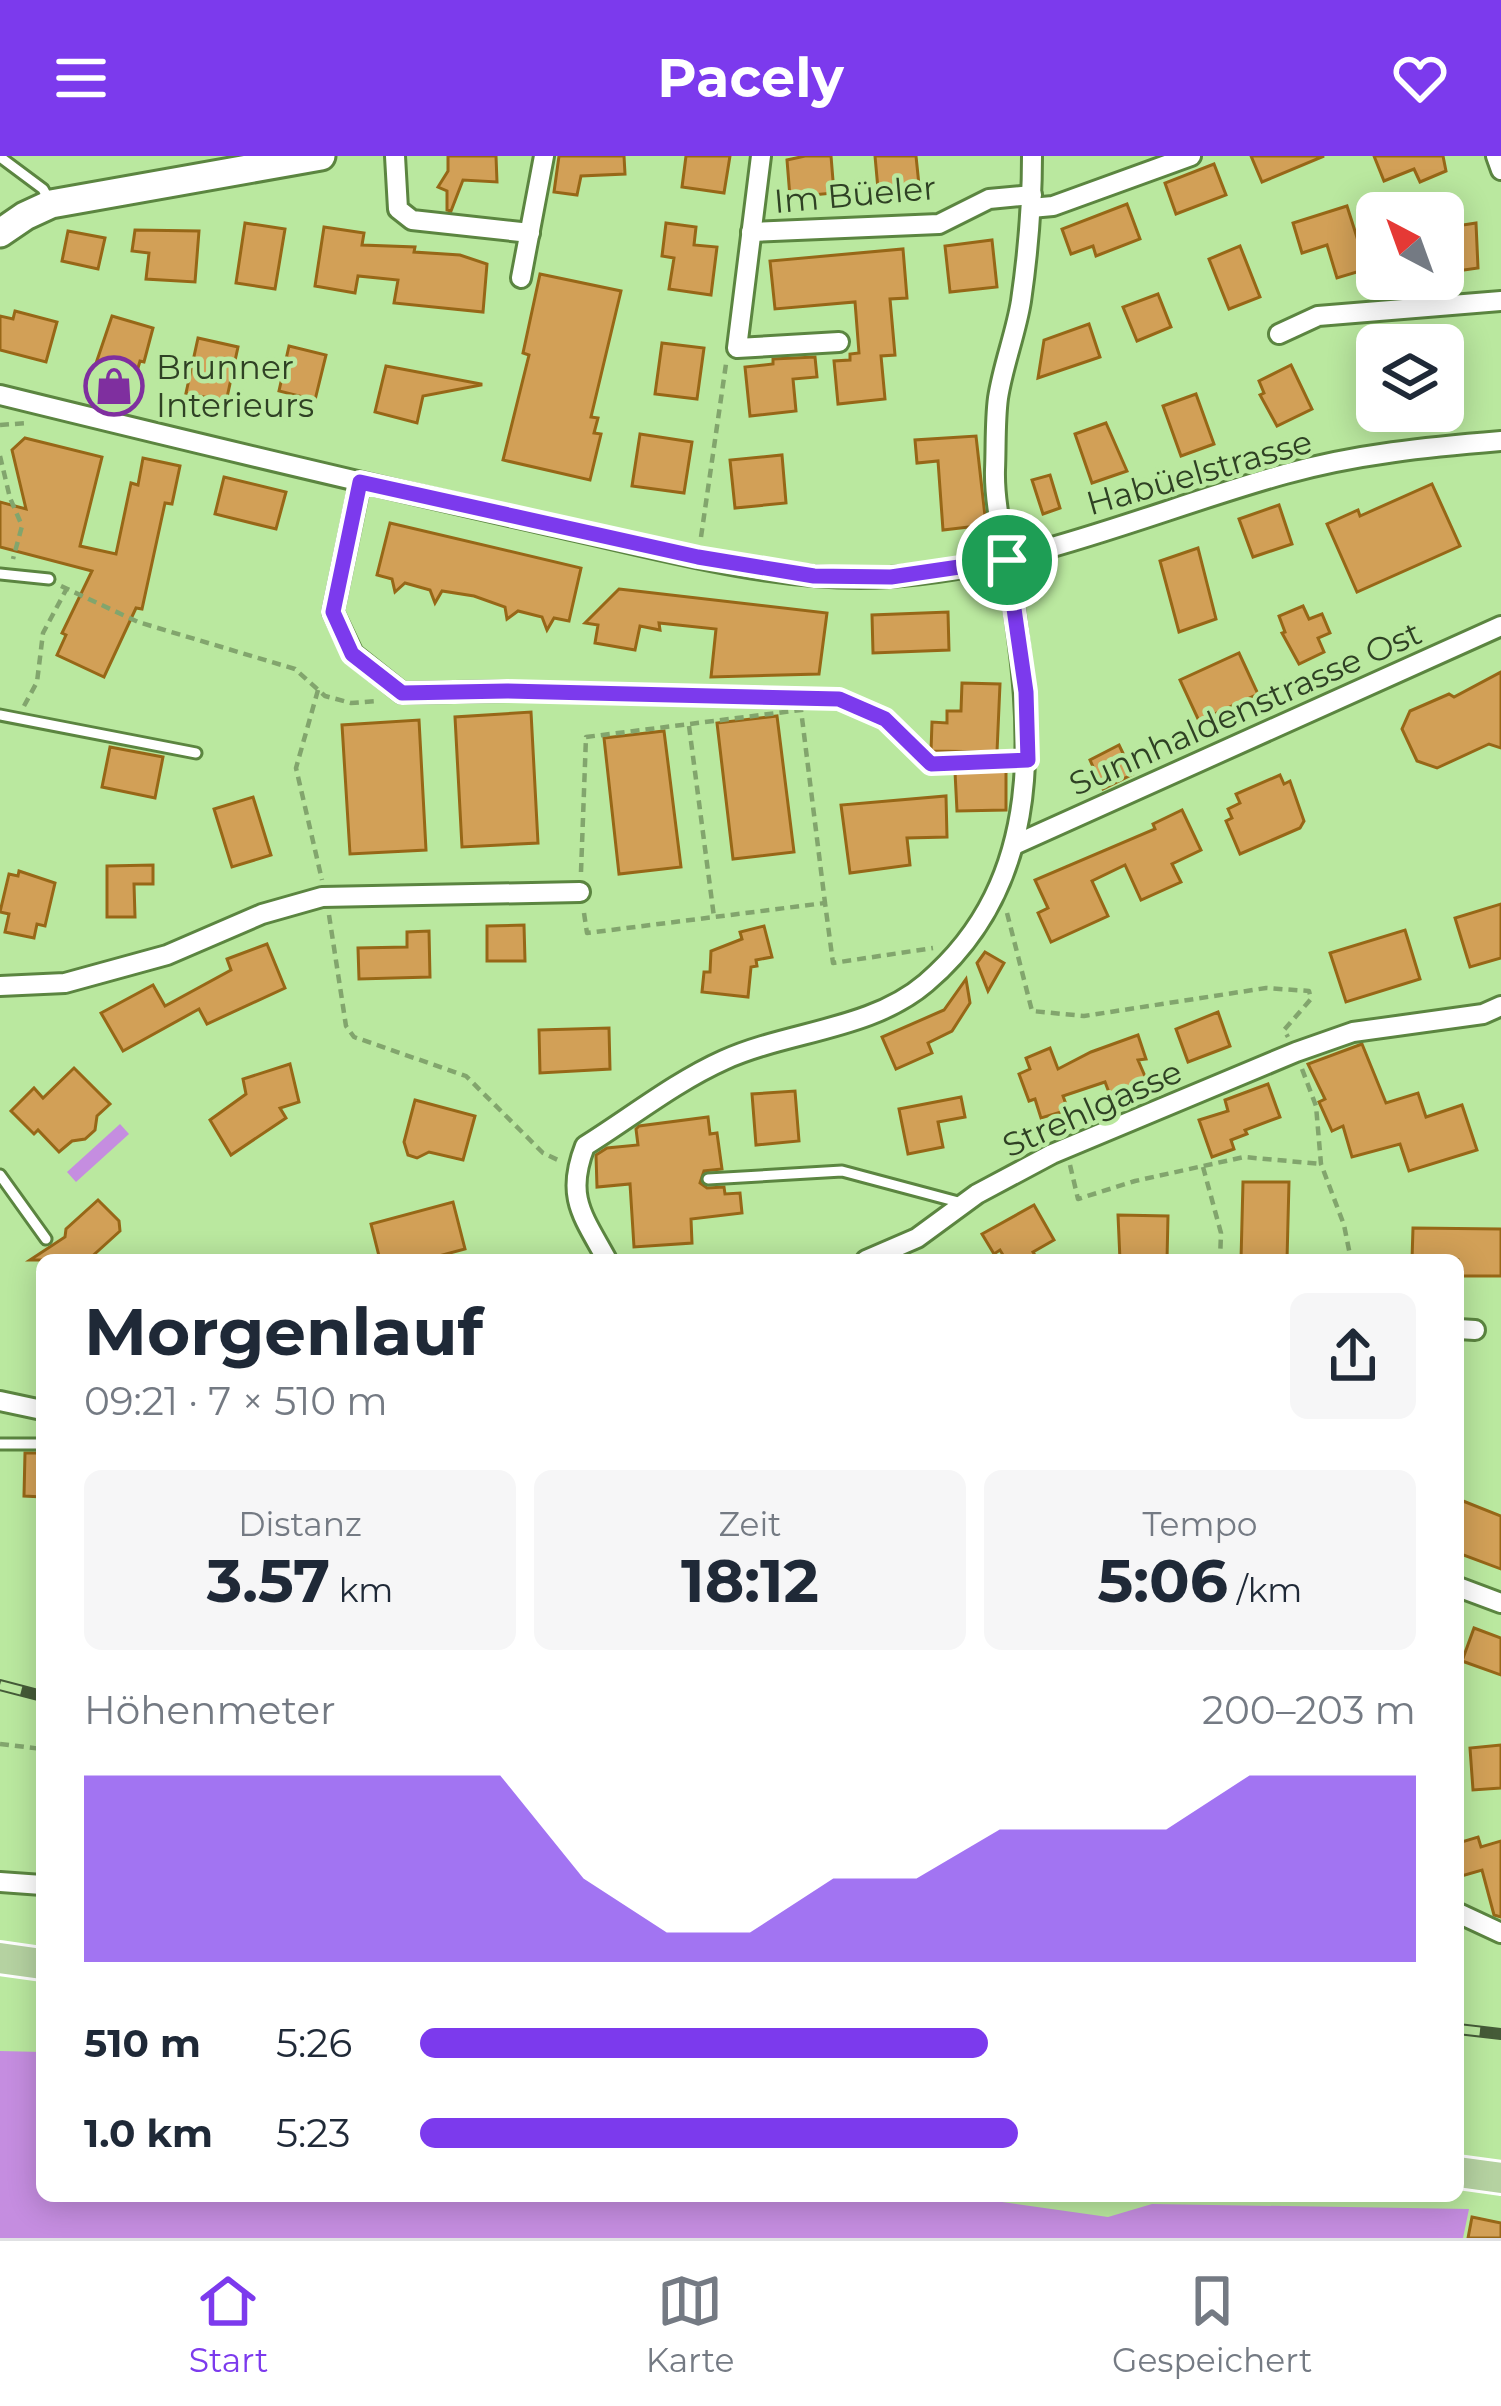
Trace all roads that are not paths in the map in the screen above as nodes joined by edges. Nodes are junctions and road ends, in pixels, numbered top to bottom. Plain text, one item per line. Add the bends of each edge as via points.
1 (321, 156) edge
2 (394, 156) edge
3 (544, 156) edge
4 (761, 156) edge
5 (1032, 156) edge
6 (1190, 156) edge
7 (1496, 156) edge
8 (0, 157) edge
9 (1501, 170) edge
10 (1031, 201) junction
11 (51, 204) junction
12 (751, 232) junction
13 (0, 233) edge
14 (530, 233) junction
15 (521, 278) dead end
16 (1501, 301) edge
17 (1279, 334) dead end
18 (839, 342) dead end
19 (0, 395) edge
20 (1501, 441) edge
21 (360, 482) junction
22 (1007, 560) junction
23 (5, 574) edge
24 (47, 579) road end
25 (1501, 626) edge
26 (507, 691) road end
27 (839, 699) road end
28 (0, 715) edge
29 (196, 753) dead end
30 (1028, 760) junction
31 (1014, 845) junction
32 (580, 892) road end
33 (0, 986) edge
34 (1501, 1006) edge
35 (0, 1175) edge
36 (708, 1179) dead end
37 (964, 1204) junction
38 (46, 1239) dead end
39 (605, 1254) edge
40 (880, 1254) edge
41 (0, 1401) edge
42 (36, 1410) edge
43 (0, 1444) edge
44 (36, 1444) edge
45 (1464, 1589) edge
46 (1501, 1603) edge
47 (0, 1882) edge
48 (36, 1885) edge
49 (1464, 1916) edge
50 (1501, 1933) edge
51 (0, 1958) edge
52 (36, 1963) edge
53 (1464, 2173) edge
54 (1501, 2178) edge

1 - 11 street
2 - 14 street via 398,209 412,220
3 - 14 street
4 - 12 street, Im Büeler
5 - 10 street
6 - 10 street, Im Büeler via 1053,206
7 - 9 street
8 - 11 lane
10 - 12 street, Im Büeler via 989,199 939,224
10 - 22 street via 1020,304 998,398 995,478
11 - 13 street
12 - 18 street, Im Büeler via 737,347
14 - 15 street
16 - 17 street via 1318,316
19 - 21 street, Habüelstrasse
20 - 22 street, Habüelstrasse via 1405,449 1290,472
21 - 22 street, Habüelstrasse via 814,576 891,577
21 - 26 street via 333,612 352,654 402,693
22 - 30 street
23 - 24 lane
25 - 31 street, Sunnhaldenstrasse Ost
27 - 30 lane via 885,719 931,764
28 - 29 lane
30 - 31 street
31 - 39 street via 963,944 924,985 877,1012 720,1062 585,1146 574,1192
32 - 33 street via 327,897 65,983
34 - 37 street, Strehlgasse via 1353,1032 1052,1154
35 - 38 lane
36 - 37 lane via 842,1171
37 - 40 street, Strehlgasse
41 - 42 street
43 - 44 lane
45 - 46 street
47 - 48 street
49 - 50 street
51 - 52 main road
53 - 54 main road

